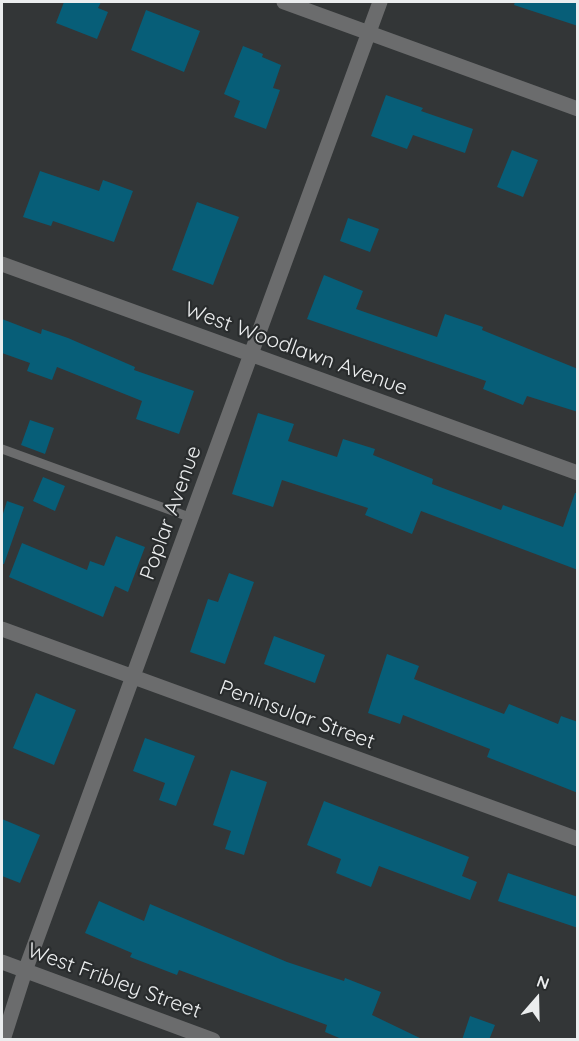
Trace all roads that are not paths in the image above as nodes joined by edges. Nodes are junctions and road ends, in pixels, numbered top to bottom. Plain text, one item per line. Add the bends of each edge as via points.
1 (284, 2) edge
2 (380, 2) edge
3 (369, 33) junction
4 (578, 109) edge
5 (2, 264) edge
6 (251, 356) junction
7 (2, 449) edge
8 (578, 473) edge
9 (192, 518) junction
10 (2, 629) edge
11 (133, 677) junction
12 (578, 839) edge
13 (2, 962) edge
14 (25, 971) junction
15 (3, 1040) edge
16 (213, 1040) edge

1 - 3 street
2 - 3 street, Poplar Avenue
3 - 4 street
3 - 6 street, Poplar Avenue
5 - 6 street, West Woodlawn Avenue
6 - 8 street, West Woodlawn Avenue
6 - 9 street, Poplar Avenue
7 - 9 lane
9 - 11 street, Poplar Avenue
10 - 11 street, Peninsular Street
11 - 12 street, Peninsular Street
11 - 14 street, Poplar Avenue
13 - 14 street, West Fribley Street
14 - 15 street, Poplar Avenue
14 - 16 street, West Fribley Street

